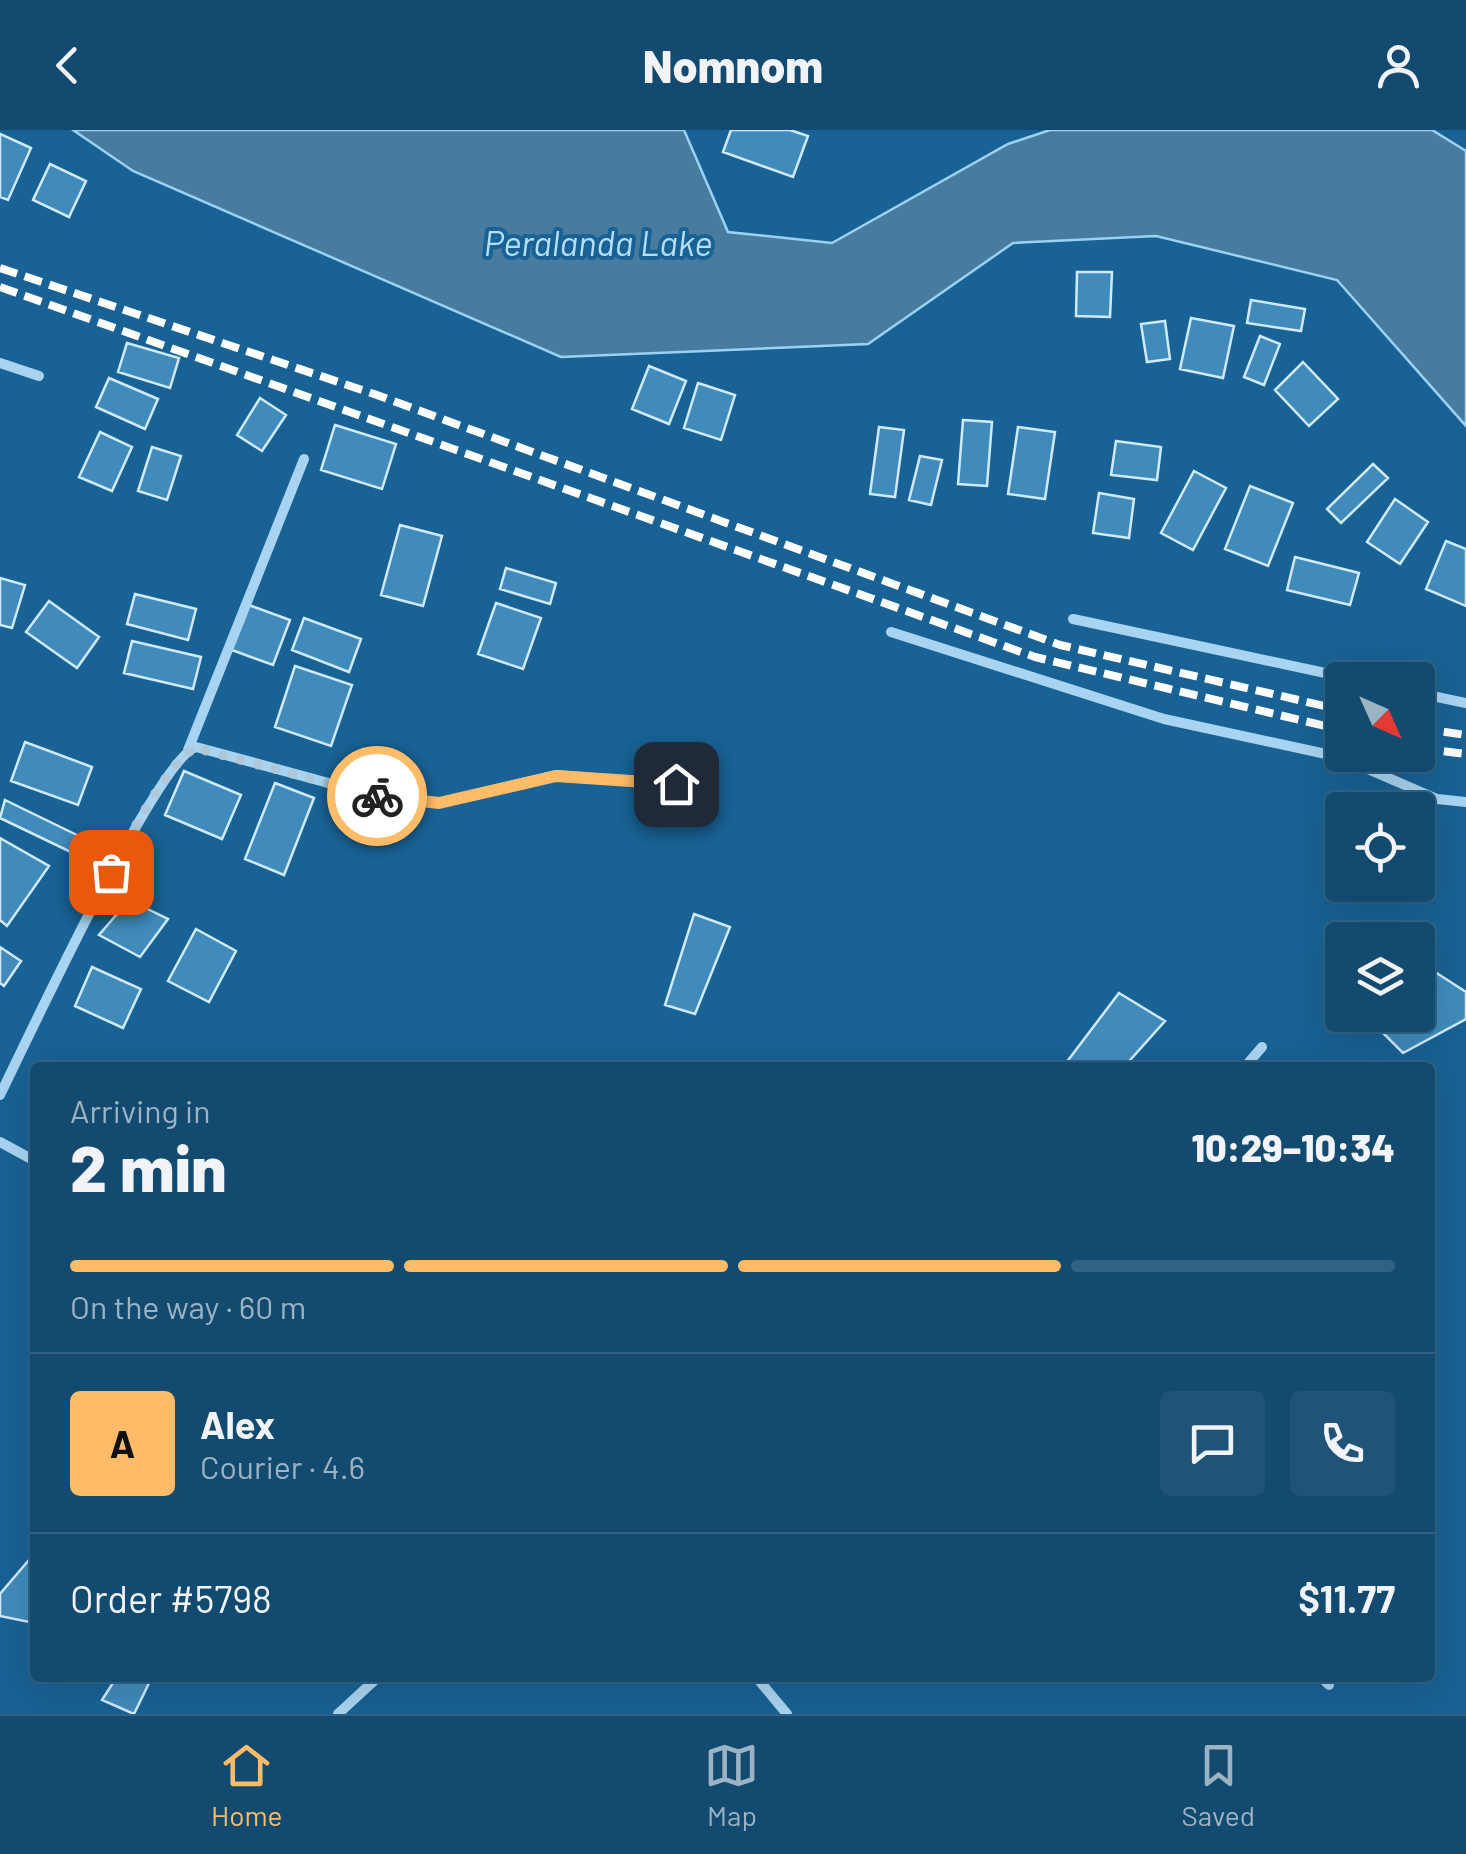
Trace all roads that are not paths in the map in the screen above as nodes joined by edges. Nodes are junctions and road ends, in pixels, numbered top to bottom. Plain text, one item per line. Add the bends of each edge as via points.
1 (0, 364) edge
2 (39, 376) dead end
3 (304, 459) dead end
4 (1073, 619) dead end
5 (891, 632) dead end
6 (1325, 673) edge
7 (1435, 697) edge
8 (1466, 703) edge
9 (188, 750) junction
10 (676, 784) dead end
11 (1466, 802) edge
12 (1262, 1048) dead end
13 (1249, 1062) edge
14 (0, 1095) edge
15 (0, 1142) edge
16 (30, 1157) edge
17 (372, 1682) edge
18 (760, 1682) edge
19 (338, 1714) edge
20 (788, 1714) edge

1 - 2 street
3 - 9 street
4 - 6 street
5 - 11 street via 1164,719 1340,756 1437,800
7 - 8 street
9 - 10 street via 380,796 439,803 556,776
9 - 14 street via 127,840
12 - 13 street
15 - 16 street
17 - 19 street
18 - 20 street

